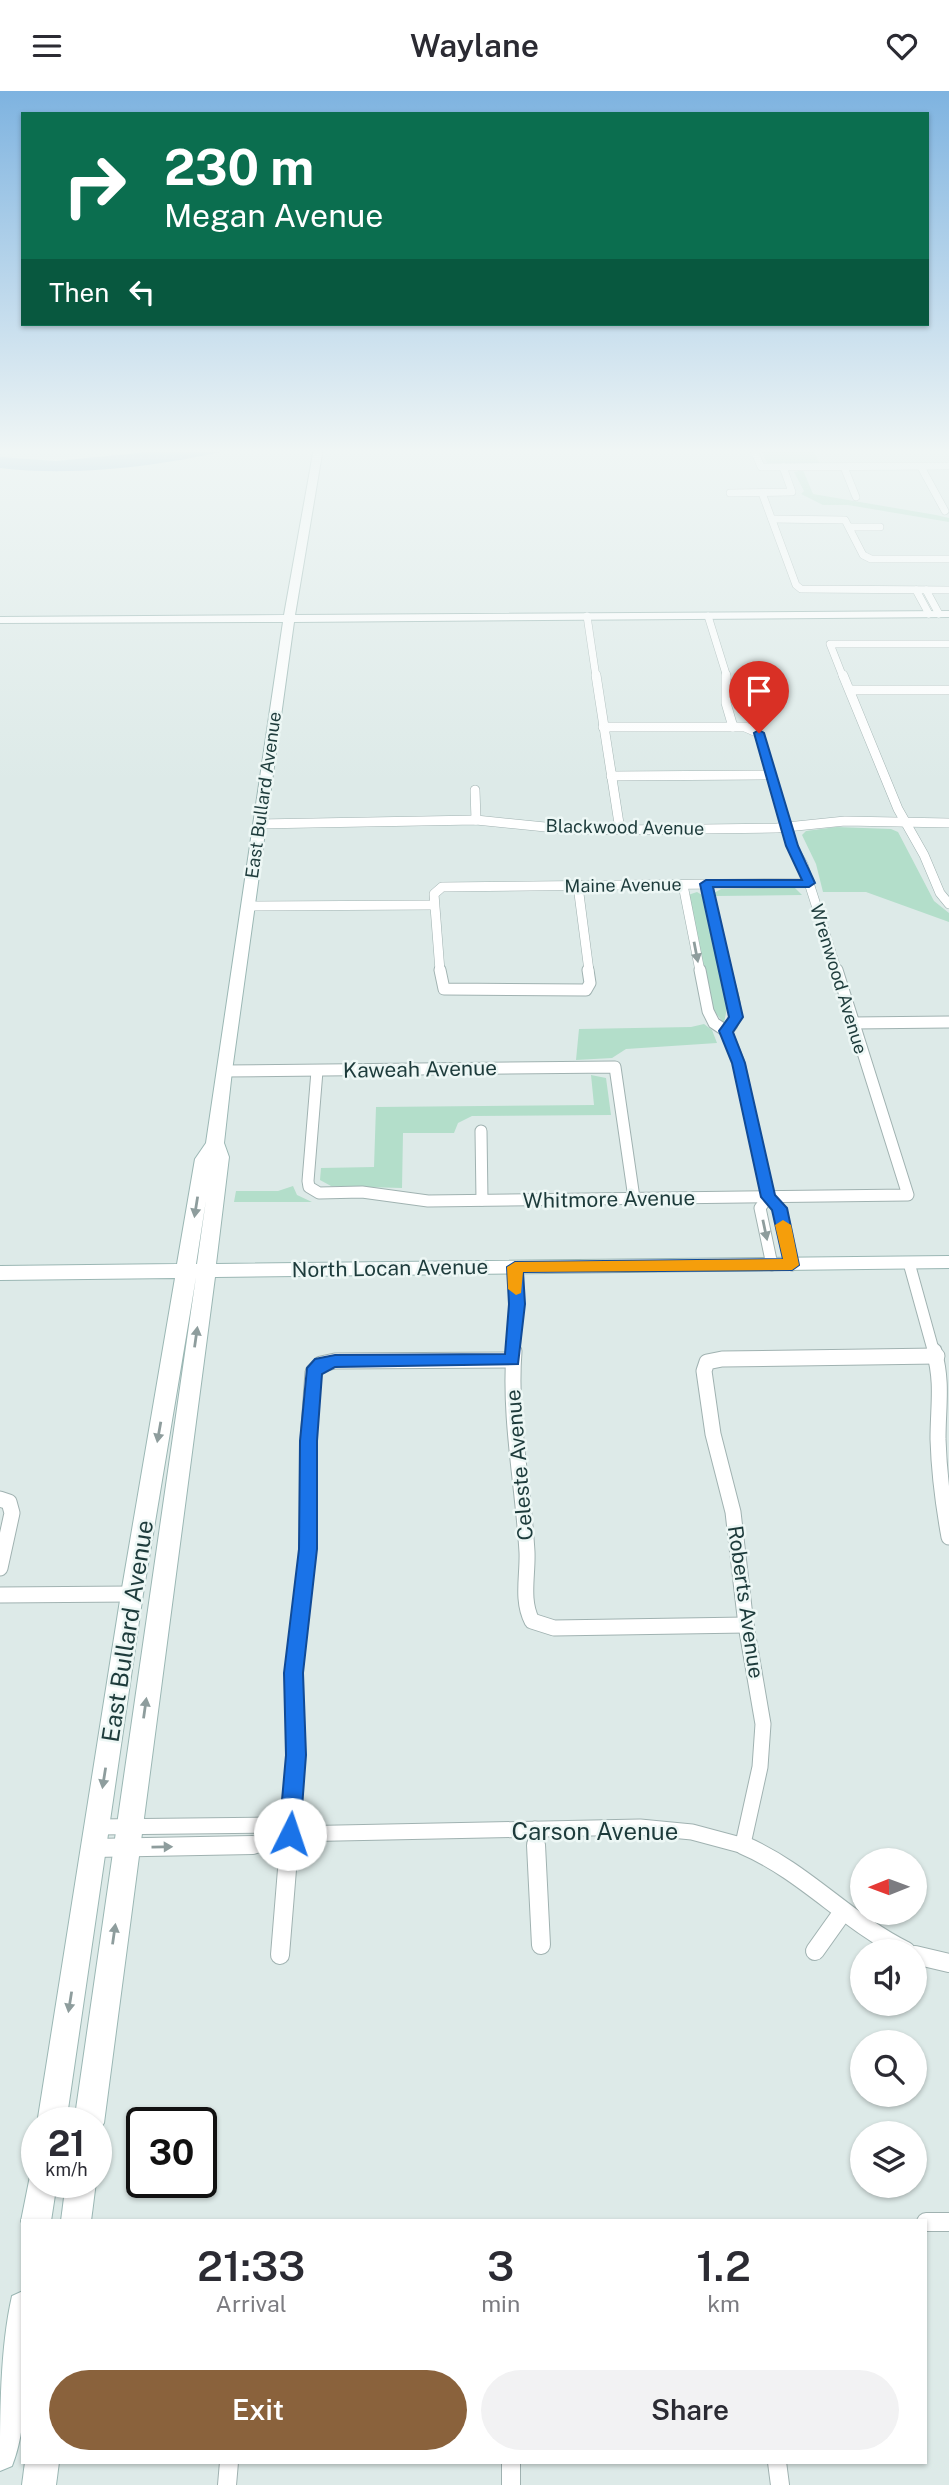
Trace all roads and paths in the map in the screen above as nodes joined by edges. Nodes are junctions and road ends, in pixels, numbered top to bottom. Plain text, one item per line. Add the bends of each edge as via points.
1 (299, 560) edge
2 (787, 560) edge
3 (916, 590) junction
4 (926, 590) junction
5 (949, 590) edge
6 (939, 614) edge
7 (708, 615) junction
8 (587, 616) junction
9 (289, 618) junction
10 (0, 620) edge
11 (949, 644) edge
12 (850, 690) junction
13 (949, 690) edge
14 (603, 727) junction
15 (733, 727) junction
16 (771, 775) junction
17 (611, 776) junction
18 (475, 790) dead end
19 (476, 820) junction
20 (949, 823) edge
21 (259, 824) junction
22 (905, 824) junction
23 (787, 828) junction
24 (620, 830) junction
25 (809, 883) junction
26 (683, 884) junction
27 (706, 884) junction
28 (578, 885) junction
29 (949, 904) edge
30 (434, 905) junction
31 (247, 906) junction
32 (949, 1022) edge
33 (853, 1023) junction
34 (726, 1031) junction
35 (317, 1070) junction
36 (224, 1071) junction
37 (481, 1131) dead end
38 (908, 1195) joint
39 (768, 1197) junction
40 (634, 1198) junction
41 (482, 1200) junction
42 (909, 1262) junction
43 (949, 1262) edge
44 (772, 1265) junction
45 (792, 1265) junction
46 (515, 1267) junction
47 (195, 1270) junction
48 (0, 1273) edge
49 (937, 1356) junction
50 (512, 1360) junction
51 (4, 1500) edge
52 (949, 1537) edge
53 (0, 1568) edge
54 (132, 1594) junction
55 (0, 1595) edge
56 (746, 1625) junction
57 (536, 1829) junction
58 (290, 1834) junction
59 (128, 1837) junction
60 (95, 1838) junction
61 (743, 1844) junction
62 (842, 1913) junction
63 (882, 1939) edge
64 (541, 1945) dead end
65 (815, 1951) dead end
66 (280, 1955) dead end
67 (927, 1958) edge
68 (949, 1963) edge
69 (53, 2107) edge
70 (91, 2107) edge
71 (40, 2198) edge
72 (79, 2198) edge
73 (36, 2219) edge
74 (76, 2219) edge
75 (927, 2222) edge
76 (949, 2222) edge
77 (21, 2320) edge
78 (0, 2454) edge
79 (42, 2464) edge
80 (229, 2464) edge
81 (511, 2464) edge
82 (777, 2464) edge
83 (39, 2485) edge
84 (227, 2485) edge
85 (511, 2485) edge
86 (780, 2485) edge

1 - 9 main road, East Bullard Avenue
2 - 3 street via 801,589
3 - 4 street
3 - 6 street
4 - 5 street
4 - 6 street
6 - 7 main road
7 - 8 main road
7 - 15 street via 728,681 726,703
8 - 9 main road
8 - 14 street
9 - 10 main road
9 - 21 main road, East Bullard Avenue
11 - 12 street via 830,644
12 - 13 street
12 - 22 street
14 - 15 street
14 - 17 street
15 - 16 street, Wrenwood Avenue via 759,733
16 - 17 street
16 - 23 street, Wrenwood Avenue
17 - 24 street
18 - 19 street
19 - 21 street, Blackwood Avenue
19 - 24 street, Blackwood Avenue
20 - 22 street, Blackwood Avenue
21 - 31 main road, East Bullard Avenue
22 - 23 street, Blackwood Avenue via 845,821
22 - 29 street
23 - 24 street, Blackwood Avenue
23 - 25 street, Wrenwood Avenue
25 - 27 street, Maine Avenue
25 - 33 street, Wrenwood Avenue
26 - 27 street, Maine Avenue
26 - 28 street, Maine Avenue
26 -> 34 street via 708,1011
27 - 34 street via 736,1017
28 - 30 street, Maine Avenue via 438,889
28 - 30 street via 590,983 586,990 444,989
30 - 31 street
31 - 36 main road, East Bullard Avenue
32 - 33 street
33 - 38 street, Wrenwood Avenue
34 - 39 street via 738,1063
35 - 36 street, Kaweah Avenue
35 - 40 street, Kaweah Avenue via 615,1067
35 - 41 street, Whitmore Avenue via 307,1181 312,1190 428,1201
36 - 47 main road, East Bullard Avenue via 215,1143 220,1157
37 - 41 street
38 - 39 street, Whitmore Avenue
39 - 40 street, Whitmore Avenue
39 -> 44 street via 760,1208
39 - 45 street via 779,1208
40 - 41 street, Whitmore Avenue
42 - 43 main road, North Locan Avenue
42 - 45 main road, North Locan Avenue
42 - 49 street
44 - 45 main road, North Locan Avenue
44 - 46 main road, North Locan Avenue
46 - 47 main road, North Locan Avenue
46 - 50 street, Celeste Avenue
47 - 48 main road, North Locan Avenue
47 -> 54 main road, East Bullard Avenue
59 -> 47 main road, East Bullard Avenue
49 - 52 street via 943,1391 938,1437 941,1494
49 - 56 street, Roberts Avenue via 708,1362 705,1371 713,1434 733,1512
50 - 56 street, Celeste Avenue via 515,1448 527,1552 526,1609 532,1621 554,1628
50 - 58 street via 321,1364 313,1372 308,1549 293,1673 296,1755
51 - 53 street via 12,1513
54 - 55 street
54 -> 60 main road, East Bullard Avenue
56 - 61 street, Roberts Avenue via 763,1724 760,1767
57 - 58 street, Carson Avenue
57 - 61 street, Carson Avenue via 658,1827
57 - 64 street
58 - 59 street, Carson Avenue via 264,1845
58 - 66 street
59 - 60 street, Carson Avenue
70 -> 59 main road, East Bullard Avenue
60 -> 69 main road, East Bullard Avenue
61 - 62 street, Carson Avenue via 801,1875
62 - 63 street, Carson Avenue
62 - 65 street
67 - 68 street
71 - 73 main road
72 - 74 main road
75 - 76 street
77 - 78 main road
79 - 83 main road
80 - 84 street
81 - 85 street
82 - 86 street

